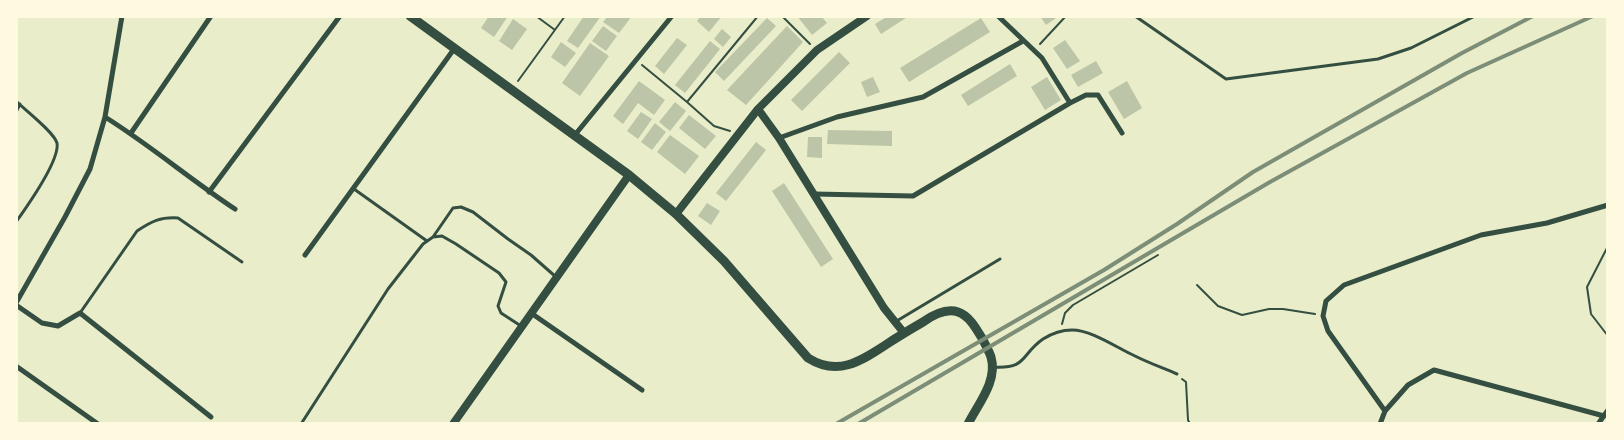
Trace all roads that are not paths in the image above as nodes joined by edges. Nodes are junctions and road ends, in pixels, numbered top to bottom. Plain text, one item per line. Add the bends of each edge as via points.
1 (122, 16) edge
2 (211, 16) edge
3 (340, 16) edge
4 (410, 16) edge
5 (672, 16) edge
6 (867, 16) edge
7 (998, 16) edge
8 (1135, 16) edge
9 (1475, 16) edge
10 (1023, 41) junction
11 (454, 49) junction
12 (16, 101) edge
13 (1070, 103) junction
14 (20, 104) junction
15 (758, 109) junction
16 (16, 112) edge
17 (105, 117) junction
18 (131, 133) junction
19 (1122, 133) dead end
20 (574, 136) junction
21 (779, 138) junction
22 (630, 175) junction
23 (353, 188) junction
24 (210, 192) junction
25 (814, 194) junction
26 (1608, 205) edge
27 (235, 209) dead end
28 (676, 214) junction
29 (16, 222) edge
30 (433, 237) junction
31 (427, 241) junction
32 (305, 255) dead end
33 (1000, 259) dead end
34 (242, 262) dead end
35 (556, 278) junction
36 (16, 304) edge
37 (80, 313) junction
38 (531, 313) junction
39 (895, 322) junction
40 (522, 327) junction
41 (904, 333) junction
42 (16, 366) edge
43 (992, 367) junction
44 (1177, 374) road end
45 (642, 390) dead end
46 (1608, 410) edge
47 (1385, 411) junction
48 (1604, 416) junction
49 (211, 417) dead end
50 (98, 424) edge
51 (301, 424) edge
52 (453, 424) edge
53 (968, 424) edge
54 (1380, 424) edge
55 (1598, 424) edge

1 - 17 street
2 - 18 street
3 - 24 street
4 - 11 main road
5 - 20 street
6 - 15 street via 817,50
7 - 10 street
8 - 9 lane via 1226,79 1378,59 1411,48
10 - 13 street via 1042,58
10 - 21 street via 923,97 837,117
11 - 20 main road
11 - 23 street
12 - 14 lane
13 - 19 street via 1086,95 1098,95
13 - 25 street via 913,196
14 - 16 lane
14 - 29 lane via 57,143 56,157
15 - 21 street
15 - 28 street
17 - 18 street
17 - 36 street via 90,169
18 - 24 street
20 - 22 main road
21 - 25 street
22 - 28 main road
22 - 35 street
23 - 31 lane
23 - 32 street
24 - 27 street
25 - 39 street
26 - 47 street via 1547,223 1481,235 1344,285 1326,301 1323,316 1328,331
28 - 41 main road via 724,261 808,358 817,364 845,366 863,360
30 - 31 lane
30 - 35 lane via 453,208 461,207 473,212 531,255
30 - 40 lane via 442,236 499,273 506,282 498,306 501,313
31 - 51 lane via 388,289
33 - 39 lane
34 - 37 lane via 178,218 165,217 150,222 138,232
35 - 38 street
36 - 37 street via 42,323 58,326
37 - 49 street
38 - 40 street
38 - 45 street
39 - 41 street
40 - 52 street
41 - 43 main road via 930,317 949,311 958,312 972,323 980,335 992,358
42 - 50 street
43 - 44 lane via 1015,366 1041,340 1071,330 1082,331
43 - 53 main road via 990,384
46 - 48 street
47 - 48 street via 1408,385 1434,370
47 - 54 street
48 - 55 street

